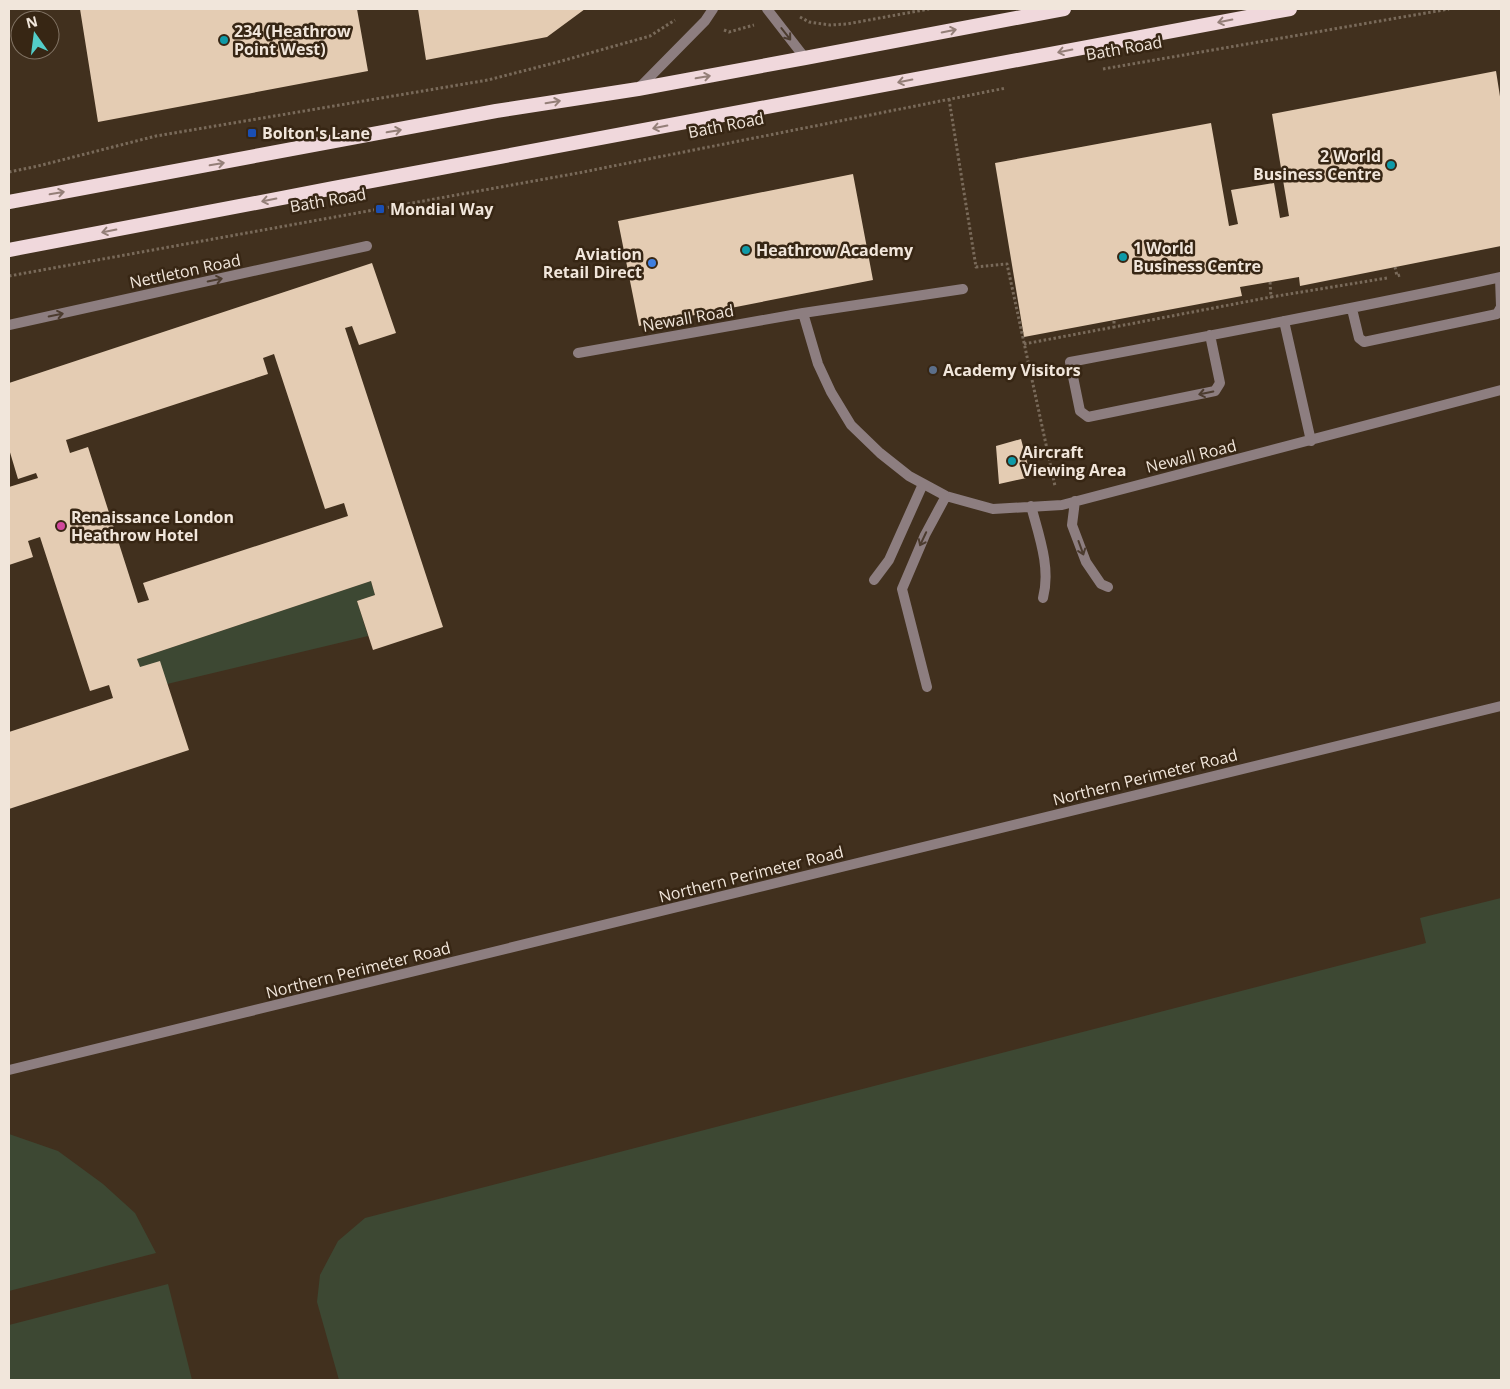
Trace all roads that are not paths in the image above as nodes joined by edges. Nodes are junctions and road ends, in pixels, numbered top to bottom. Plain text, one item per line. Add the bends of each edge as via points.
1 (713, 9) edge
2 (768, 9) edge
3 (1064, 9) edge
4 (1290, 9) edge
5 (805, 58) junction
6 (638, 88) junction
7 (9, 202) edge
8 (367, 246) dead end
9 (9, 250) edge
10 (1500, 277) edge
11 (963, 290) dead end
12 (1501, 307) edge
13 (1352, 309) junction
14 (803, 313) junction
15 (1284, 321) junction
16 (9, 325) edge
17 (1210, 335) junction
18 (578, 352) dead end
19 (1501, 390) edge
20 (1311, 441) junction
21 (923, 484) junction
22 (946, 496) junction
23 (1075, 501) junction
24 (1032, 506) junction
25 (874, 580) dead end
26 (1108, 588) dead end
27 (1044, 598) dead end
28 (927, 687) dead end
29 (1501, 706) edge
30 (9, 1070) edge

1 - 6 street
2 -> 5 street
5 -> 3 highway
4 -> 9 highway, Bath Road
6 -> 5 highway
7 -> 6 highway
16 -> 8 street, Nettleton Road
10 - 12 street
10 - 13 street
11 - 14 street, Newall Road
12 - 13 street via 1496,314 1364,342 1359,338
13 - 15 street
14 - 18 street, Newall Road
14 - 21 street, Newall Road via 818,364 851,425 887,458
15 - 17 street
15 - 20 street
17 -> 17 street via 1220,382 1215,391 1088,417 1080,411 1070,362
19 - 20 street, Newall Road
20 - 23 street, Newall Road
21 - 22 street, Newall Road
21 - 25 street via 889,560
22 - 24 street, Newall Road via 993,509
22 -> 28 street via 902,589
23 - 24 street, Newall Road
23 -> 26 street via 1072,525 1086,562 1101,584
24 - 27 street via 1044,554 1047,585
29 - 30 street, Northern Perimeter Road

